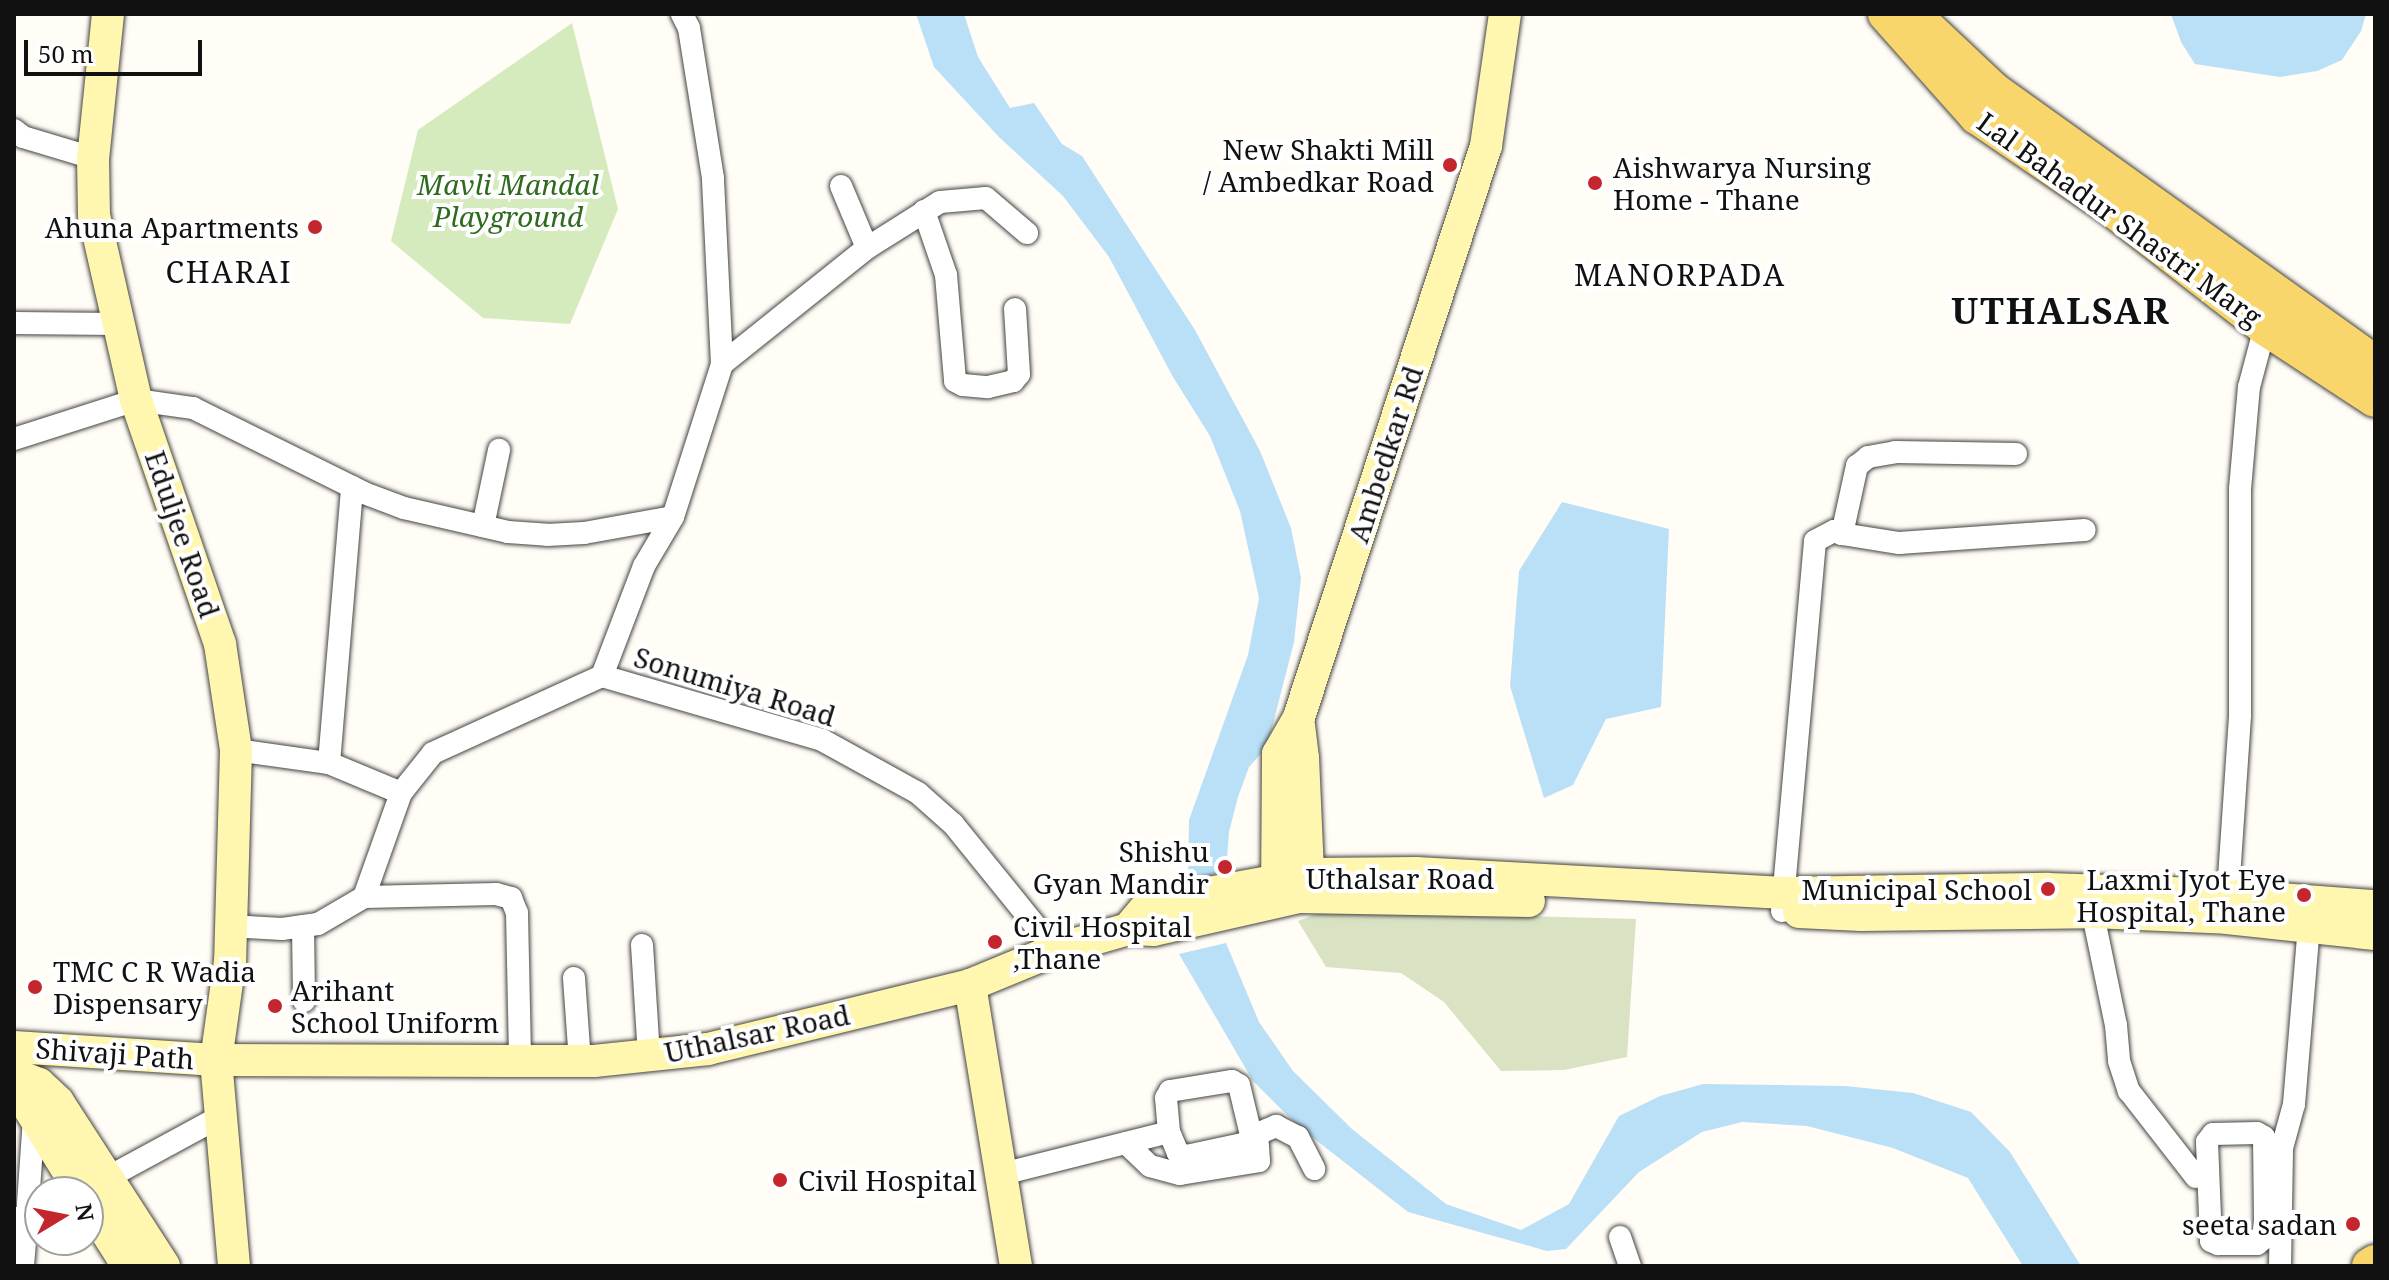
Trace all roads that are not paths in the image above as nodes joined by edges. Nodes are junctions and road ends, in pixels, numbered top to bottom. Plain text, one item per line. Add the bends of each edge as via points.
1 (108, 14) edge
2 (682, 14) edge
3 (1505, 14) edge
4 (1886, 14) edge
5 (1922, 16) edge
6 (14, 130) edge
7 (93, 158) junction
8 (841, 186) dead end
9 (924, 211) junction
10 (1027, 233) dead end
11 (867, 248) junction
12 (1015, 309) dead end
13 (14, 323) edge
14 (116, 324) junction
15 (2265, 327) junction
16 (2375, 344) edge
17 (2375, 363) edge
18 (722, 364) junction
19 (2375, 399) edge
20 (136, 400) junction
21 (14, 439) edge
22 (499, 450) dead end
23 (2016, 454) dead end
24 (352, 487) junction
25 (673, 517) junction
26 (483, 526) junction
27 (2085, 530) dead end
28 (1842, 534) junction
29 (602, 676) junction
30 (1298, 720) junction
31 (236, 750) junction
32 (329, 763) junction
33 (401, 793) junction
34 (1309, 886) junction
35 (1277, 892) junction
36 (364, 897) junction
37 (2090, 901) junction
38 (1783, 902) junction
39 (2375, 906) edge
40 (2227, 907) junction
41 (2310, 914) junction
42 (230, 926) junction
43 (303, 926) junction
44 (2375, 934) edge
45 (642, 945) dead end
46 (1055, 950) junction
47 (574, 978) dead end
48 (970, 985) junction
49 (304, 1001) dead end
50 (14, 1047) edge
51 (649, 1056) junction
52 (216, 1060) junction
53 (520, 1061) junction
54 (580, 1061) junction
55 (14, 1074) edge
56 (14, 1084) edge
57 (221, 1116) junction
58 (34, 1117) junction
59 (1169, 1132) dead end
60 (1126, 1143) junction
61 (2273, 1148) junction
62 (1314, 1169) dead end
63 (1002, 1174) junction
64 (80, 1176) edge
65 (86, 1176) edge
66 (2196, 1177) dead end
67 (104, 1184) edge
68 (104, 1204) edge
69 (104, 1216) edge
70 (20, 1218) edge
71 (2272, 1219) junction
72 (1620, 1237) dead end
73 (23, 1266) edge
74 (128, 1266) edge
75 (164, 1266) edge
76 (234, 1266) edge
77 (1016, 1266) edge
78 (1630, 1266) edge
79 (2280, 1266) edge

1 - 7 street, Eduljee Road
2 - 18 street via 689,28 713,178
3 - 30 street, Ambedkar Rd via 1486,146
4 - 15 main road, Lal Bahadur Shastri Marg via 1977,116 2109,206
5 - 16 main road, Lal Bahadur Shastri Marg
5 - 17 main road via 1993,90
6 - 7 street
7 - 14 street, Eduljee Road via 94,215
8 - 11 street
9 - 10 street via 940,202 986,198
9 - 11 street
9 - 12 street via 946,275 955,381 988,387 1013,381 1019,374
11 - 18 street
13 - 14 street
14 - 20 street, Eduljee Road
15 - 19 main road, Lal Bahadur Shastri Marg
15 - 40 street via 2249,387 2240,489 2240,714
18 - 25 street
20 - 21 street
20 - 24 street via 193,408
20 - 31 street, Eduljee Road via 220,644
22 - 26 street
23 - 28 street via 1895,452 1868,457 1857,466
24 - 26 street via 404,508
24 - 32 street
25 - 26 street via 547,535
25 - 29 street via 644,566
27 - 28 street via 1899,543
28 - 38 street via 1834,531 1815,541
29 - 33 street via 433,753
29 - 46 street, Sonumiya Road via 822,740 918,793 953,824
30 - 34 street, Ambedkar Rd
30 - 35 street via 1278,754
31 - 32 street
31 - 42 street, Eduljee Road
32 - 33 street
33 - 36 street
34 - 35 street, Uthalsar Road
34 - 38 street, Uthalsar Road via 1416,873 1602,893
35 - 46 street, Uthalsar Road via 1149,904 1128,929
36 - 43 street via 318,924
36 - 53 street via 511,898 517,913
37 - 38 street, Uthalsar Road
37 - 40 street, Uthalsar Road
37 - 66 street via 2129,1091
39 - 41 street, Uthalsar Road
40 - 41 street, Uthalsar Road
41 - 44 street
41 - 61 street via 2294,1104
42 - 43 street
42 - 52 street, Eduljee Road
43 - 49 street
45 - 51 street
46 - 48 street, Uthalsar Road
47 - 54 street
48 - 51 street, Uthalsar Road via 708,1049
48 - 63 street
50 - 52 street, Shivaji Path
51 - 54 street, Uthalsar Road
52 - 53 street, Uthalsar Road
52 - 57 street, Eduljee Road
53 - 54 street, Uthalsar Road
55 - 65 street via 39,1084 58,1102
56 - 58 street
57 - 67 street
57 - 76 street, Eduljee Road
58 - 64 street
58 - 70 street
59 - 60 street
60 - 62 street via 1150,1166 1180,1174 1263,1166 1257,1134 1276,1126 1298,1137
60 - 63 street
61 - 71 street
61 - 71 street via 2257,1133 2213,1134 2207,1142 2211,1241 2257,1244
63 - 77 street
68 - 75 street
69 - 74 street
70 - 73 street
71 - 79 street
72 - 78 street

